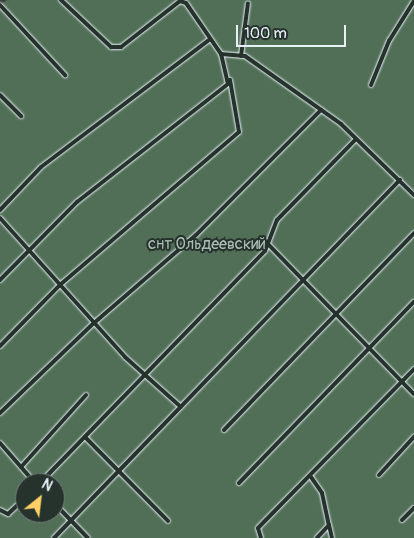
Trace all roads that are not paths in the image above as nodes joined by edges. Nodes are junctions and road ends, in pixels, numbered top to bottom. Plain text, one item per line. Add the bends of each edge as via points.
1 (60, 0) edge
2 (414, 1) edge
3 (248, 4) dead end
4 (0, 5) edge
5 (210, 39) junction
6 (221, 54) junction
7 (240, 56) junction
8 (65, 75) dead end
9 (230, 80) junction
10 (371, 86) dead end
11 (0, 95) edge
12 (321, 110) junction
13 (21, 116) dead end
14 (356, 139) junction
15 (400, 180) junction
16 (414, 195) edge
17 (0, 210) edge
18 (0, 218) edge
19 (414, 234) edge
20 (269, 245) junction
21 (29, 250) junction
22 (305, 277) junction
23 (0, 280) edge
24 (61, 284) junction
25 (414, 302) edge
26 (338, 313) junction
27 (94, 322) junction
28 (0, 346) edge
29 (370, 347) junction
30 (414, 369) edge
31 (146, 374) junction
32 (402, 382) junction
33 (414, 394) edge
34 (86, 395) dead end
35 (181, 406) junction
36 (0, 413) edge
37 (224, 430) dead end
38 (85, 437) junction
39 (414, 437) edge
40 (0, 443) edge
41 (21, 467) junction
42 (119, 471) junction
43 (27, 473) edge
44 (50, 473) edge
45 (378, 475) dead end
46 (311, 477) junction
47 (239, 483) dead end
48 (15, 507) edge
49 (414, 508) edge
50 (0, 510) edge
51 (65, 515) edge
52 (402, 520) dead end
53 (71, 521) junction
54 (168, 522) dead end
55 (329, 525) junction
56 (54, 538) edge
57 (88, 538) edge
58 (261, 538) edge
59 (316, 538) edge
60 (332, 538) edge

1 - 5 lane via 111,47 121,47 180,1 186,3
2 - 10 lane via 389,41
3 - 7 lane
4 - 8 lane
5 - 6 lane
5 - 17 lane via 41,167
6 - 7 lane
6 - 9 lane
7 - 12 lane
9 - 21 lane via 77,202
9 - 24 lane via 239,132
11 - 13 lane
12 - 14 lane
12 - 27 lane via 196,236
14 - 15 lane
14 - 20 lane via 277,220
15 - 16 lane
15 - 22 lane
18 - 21 lane
19 - 26 lane
20 - 22 lane
20 - 31 lane
21 - 23 lane
21 - 24 lane
22 - 26 lane
22 - 35 lane
24 - 27 lane
24 - 28 lane
25 - 29 lane
26 - 29 lane
26 - 37 lane
27 - 31 lane
27 - 36 lane
29 - 32 lane
29 - 47 lane
30 - 32 lane
31 - 35 lane
31 - 38 lane
32 - 33 lane
32 - 46 lane
34 - 41 lane
35 - 42 lane
38 - 42 lane
38 - 44 lane
39 - 45 lane
40 - 41 lane
41 - 43 lane
42 - 53 lane
42 - 54 lane
46 - 55 lane via 322,493
46 - 58 lane via 258,528
48 - 50 lane via 8,514
49 - 52 lane
51 - 53 lane
53 - 56 lane
53 - 57 lane
55 - 59 lane
55 - 60 lane

